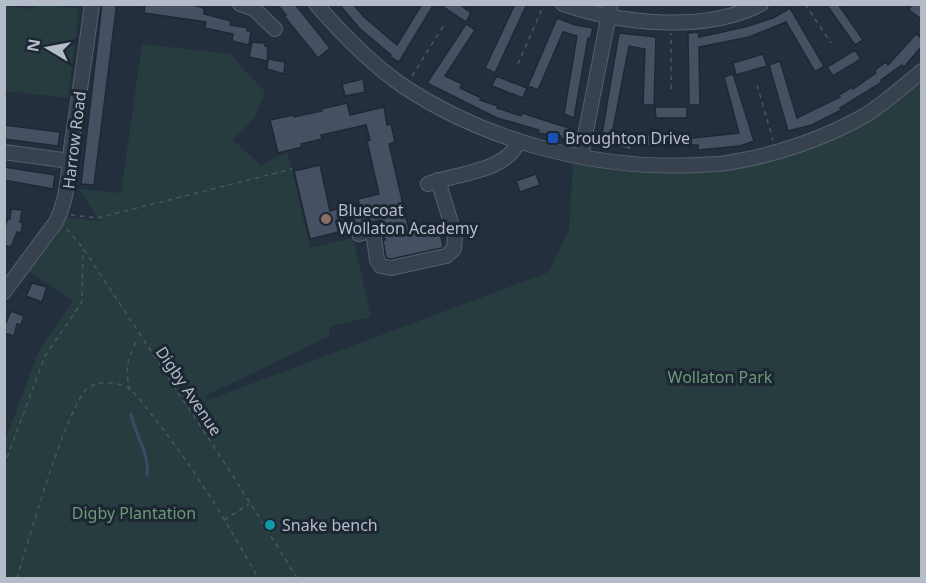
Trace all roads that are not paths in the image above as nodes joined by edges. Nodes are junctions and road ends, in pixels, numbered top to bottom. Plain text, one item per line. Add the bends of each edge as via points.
1 (92, 4) edge
2 (240, 4) edge
3 (316, 4) edge
4 (563, 4) edge
5 (761, 4) edge
6 (610, 10) edge
7 (275, 29) dead end
8 (921, 71) edge
9 (518, 141) junction
10 (4, 152) edge
11 (581, 156) junction
12 (70, 161) junction
13 (359, 234) dead end
14 (4, 292) edge

1 - 12 street, Harrow Road
2 - 7 street via 254,9
3 - 9 street via 405,87 470,122
4 - 6 street
5 - 6 street via 715,19 672,23
6 - 11 street
8 - 11 street via 864,115 776,152 730,163 675,166
9 - 11 street
9 - 13 street via 508,157 480,170 433,182 455,236 454,249 446,256 391,268 381,266 373,230
10 - 12 street
12 - 14 street, Harrow Road via 68,189 59,216

